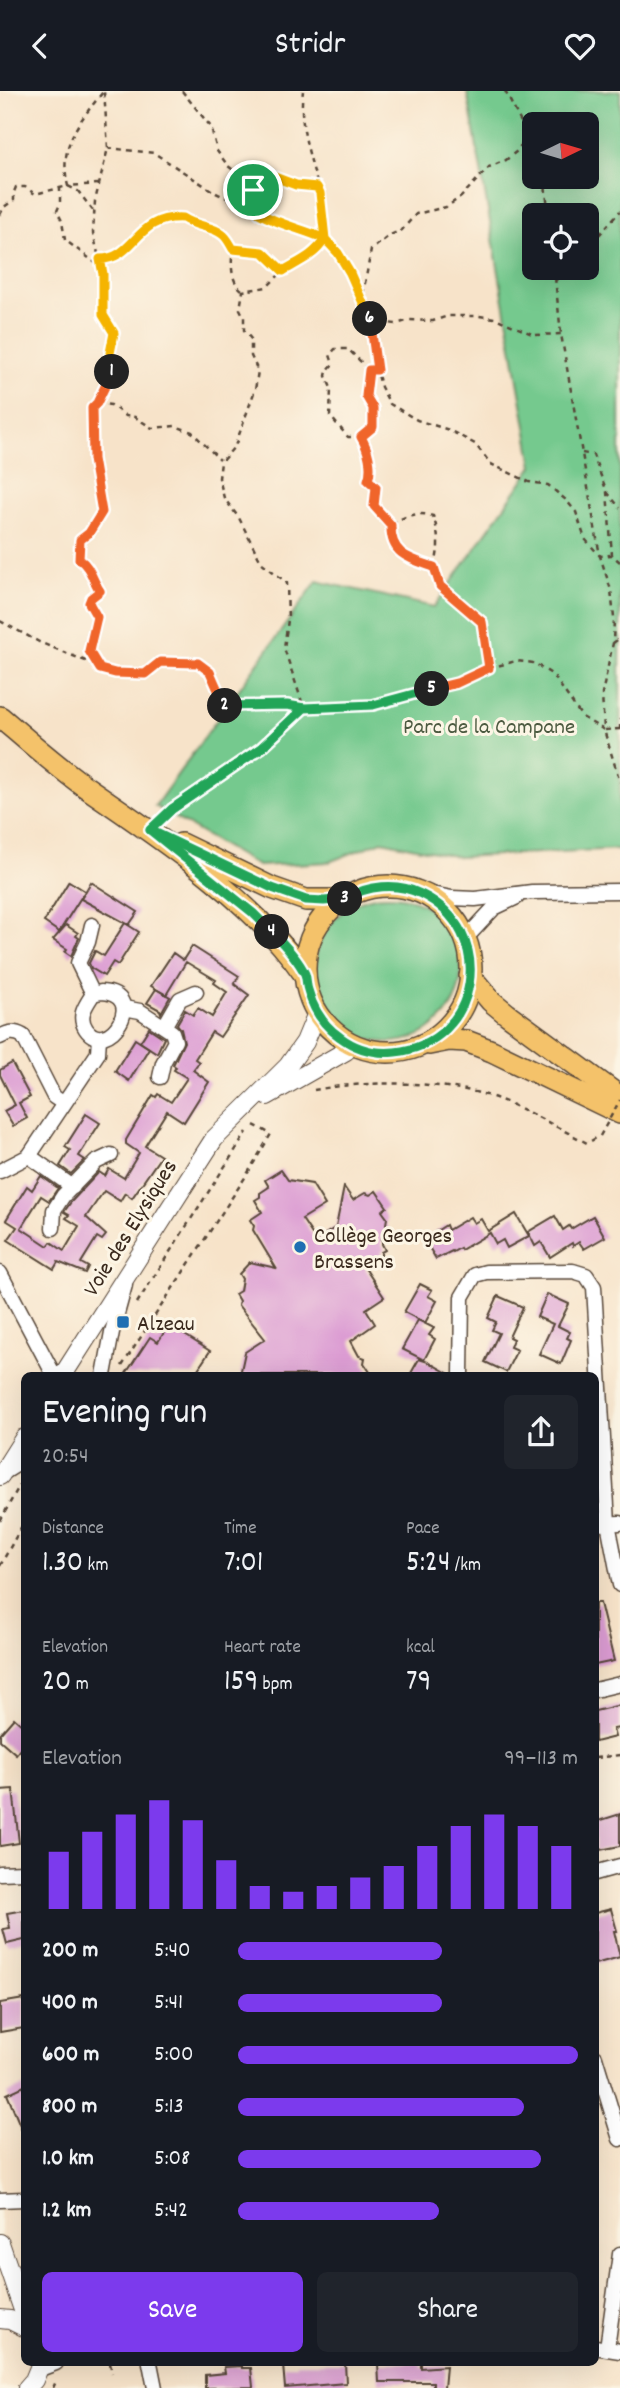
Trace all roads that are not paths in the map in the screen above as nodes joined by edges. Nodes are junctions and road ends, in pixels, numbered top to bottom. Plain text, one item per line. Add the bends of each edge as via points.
1 (0, 717) edge
2 (150, 830) junction
3 (416, 891) junction
4 (620, 891) edge
5 (532, 892) junction
6 (343, 899) junction
7 (92, 925) dead end
8 (465, 939) junction
9 (305, 975) junction
10 (470, 976) junction
11 (196, 992) dead end
12 (93, 993) junction
13 (124, 1008) junction
14 (317, 1013) junction
15 (165, 1025) junction
16 (0, 1037) edge
17 (99, 1038) junction
18 (351, 1044) junction
19 (420, 1046) junction
20 (160, 1077) dead end
21 (620, 1098) edge
22 (63, 1103) junction
23 (620, 1113) edge
24 (248, 1116) junction
25 (111, 1155) dead end
26 (29, 1156) junction
27 (0, 1171) edge
28 (73, 1187) junction
29 (53, 1228) dead end
30 (0, 1273) edge
31 (128, 1277) junction
32 (52, 1372) edge
33 (66, 1372) edge
34 (104, 1372) edge
35 (461, 1372) edge
36 (21, 1443) edge
37 (21, 1461) edge
38 (1, 1475) edge
39 (608, 1523) edge
40 (620, 1585) edge
41 (620, 1684) edge
42 (599, 1689) edge
43 (620, 1866) edge
44 (21, 1872) edge
45 (599, 1872) edge
46 (0, 1873) edge
47 (599, 2070) edge
48 (620, 2139) edge
49 (21, 2199) edge
50 (0, 2200) edge
51 (0, 2243) edge
52 (620, 2254) edge
53 (21, 2304) edge
54 (0, 2319) edge
55 (21, 2325) edge
56 (607, 2349) edge
57 (45, 2366) edge
58 (151, 2366) edge
59 (27, 2388) edge
60 (156, 2388) edge

1 - 2 main road via 80,783
2 - 6 main road via 272,888 306,900
2 - 9 main road via 253,913
3 - 5 street via 452,898
3 - 6 main road via 377,887
3 - 8 main road via 441,905
4 - 5 street
5 - 8 street via 494,908
6 - 9 main road via 325,915 310,940
7 - 12 street via 78,963
8 - 10 main road
9 - 14 main road
10 - 19 main road via 457,1016
10 - 21 main road via 491,1001
11 - 15 street via 180,999
12 - 13 street via 111,992
12 - 17 street via 81,1014 83,1025
13 - 15 street
13 - 17 street via 114,1031
14 - 18 main road
14 - 24 street, Voie des Elysiques via 305,1042
15 - 20 street via 175,1041
16 - 22 street via 8,1032 23,1036 54,1097
17 - 22 street via 98,1053
18 - 19 main road via 386,1053
18 - 24 street, Voie des Elysiques
19 - 23 main road via 466,1041
22 - 26 street
24 - 31 street, Voie des Elysiques via 214,1139
25 - 28 street via 96,1162
26 - 27 street
26 - 28 street
28 - 29 street via 54,1210
30 - 32 street
31 - 33 street, Voie des Elysiques
31 - 34 street
35 - 39 street via 462,1297 475,1275 573,1271 586,1275 594,1287
36 - 38 street
37 - 38 street
39 - 40 street
41 - 42 street
43 - 45 street
44 - 46 street
47 - 48 street
49 - 50 street
51 - 53 street
52 - 56 street
54 - 55 street
57 - 59 street
58 - 60 street

